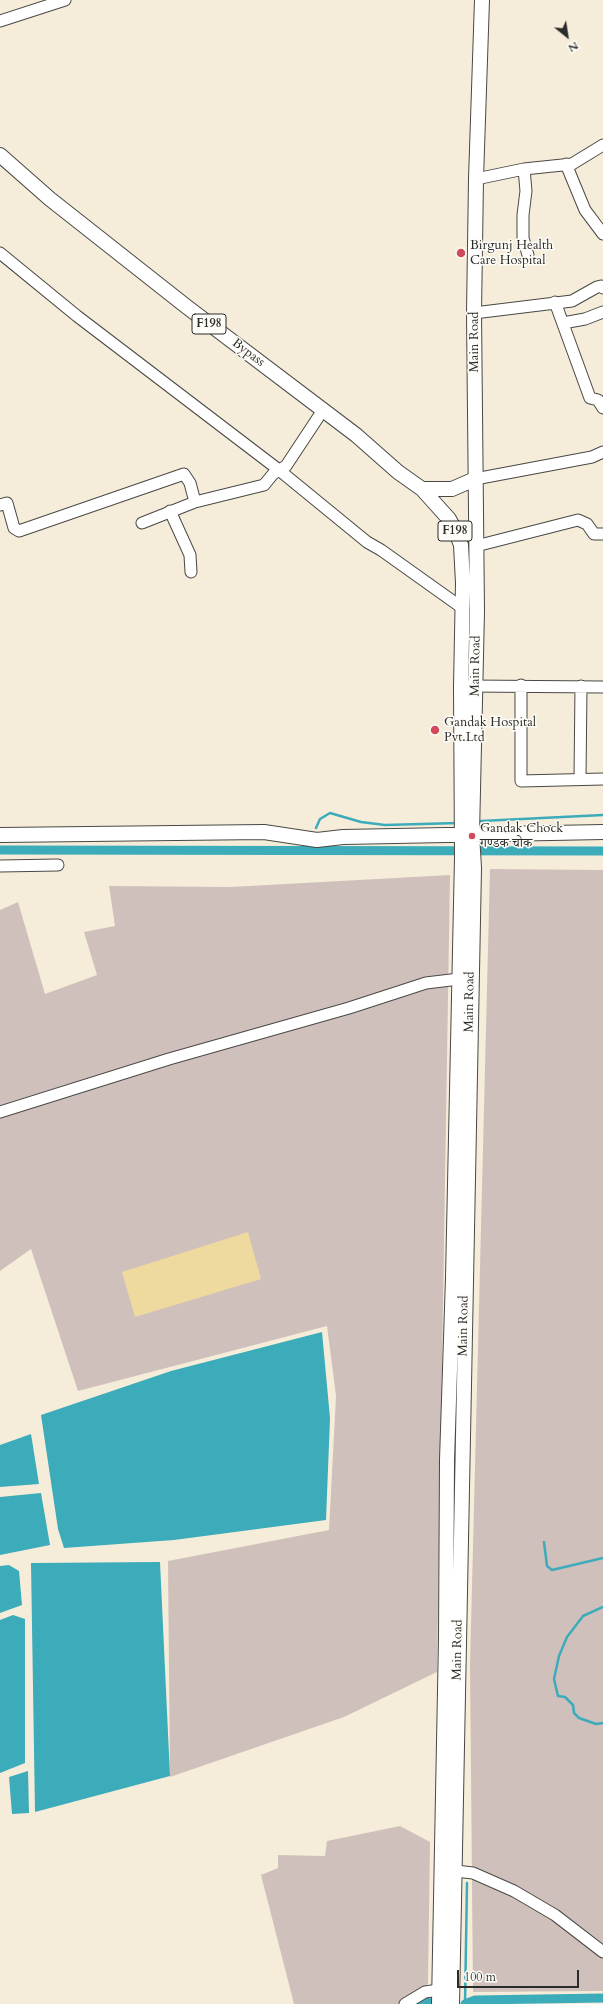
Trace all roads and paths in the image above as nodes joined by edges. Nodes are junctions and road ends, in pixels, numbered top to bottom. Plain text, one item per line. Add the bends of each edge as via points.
1 (65, 0) edge
2 (482, 0) edge
3 (0, 21) edge
4 (603, 145) edge
5 (0, 155) edge
6 (566, 164) junction
7 (524, 169) junction
8 (476, 179) junction
9 (603, 234) edge
10 (0, 253) edge
11 (528, 255) dead end
12 (603, 288) edge
13 (555, 302) junction
14 (603, 312) edge
15 (474, 313) junction
16 (563, 323) junction
17 (603, 408) edge
18 (323, 410) junction
19 (603, 452) edge
20 (280, 470) junction
21 (475, 479) junction
22 (422, 489) junction
23 (195, 502) junction
24 (0, 505) edge
25 (170, 511) junction
26 (142, 523) dead end
27 (603, 534) edge
28 (476, 546) junction
29 (191, 572) dead end
30 (463, 583) joint
31 (462, 607) junction
32 (476, 686) junction
33 (521, 686) junction
34 (580, 686) junction
35 (460, 687) junction
36 (603, 687) edge
37 (580, 779) junction
38 (603, 779) edge
39 (603, 832) edge
40 (0, 835) edge
41 (467, 836) junction
42 (467, 858) junction
43 (58, 865) dead end
44 (0, 866) edge
45 (459, 979) junction
46 (0, 1112) edge
47 (462, 1479) junction
48 (447, 1480) junction
49 (448, 1870) junction
50 (603, 1952) edge
51 (439, 1990) junction
52 (405, 2004) edge
53 (439, 2004) edge
54 (452, 2004) edge

1 - 3 street
2 - 8 main road, Main Road
4 - 6 street via 572,164
5 - 18 main road, Bypass / F198 via 50,199
6 - 7 street
6 - 9 street via 585,210
7 - 8 street
7 - 11 street via 526,191 523,238
8 - 15 main road, Main Road
10 - 20 street via 77,316
12 - 13 street via 597,287 578,296 576,300
13 - 15 street
13 - 16 street
14 - 16 street
15 - 21 main road, Main Road
16 - 17 street via 590,398 598,400
18 - 20 street via 286,466
18 - 22 main road, Bypass / F198
19 - 21 street
20 - 23 street via 272,474 264,485
20 - 31 street via 367,542
21 - 22 main road via 452,489
21 - 28 main road, Main Road
22 - 30 main road, Bypass / F198 via 449,519 456,532 460,545
23 - 24 street via 190,483 184,474 19,531 14,528 7,503
23 - 25 street
25 - 26 street
25 - 29 street via 190,555
27 - 28 street via 594,534 587,524 578,520
28 - 32 main road, Main Road
30 - 31 main road, Main Road
31 - 35 main road, Main Road
32 - 33 street
32 - 35 street
32 - 41 main road, Main Road
33 - 34 street
33 - 37 street via 521,781
34 - 36 street
34 - 37 street
35 - 41 main road, Main Road
37 - 38 street
39 - 41 main road
40 - 41 main road via 264,832 317,840
41 - 42 main road, Main Road
42 - 45 main road, Main Road
42 - 47 main road, Main Road
43 - 44 street
45 - 46 street via 426,983
45 - 48 main road, Main Road
47 - 48 main road
47 - 49 main road, Main Road
48 - 49 main road, Main Road
49 - 50 street via 473,1873 514,1891 555,1915
49 - 51 main road, Main Road
49 - 54 main road, Main Road
51 - 52 street via 425,1992
51 - 53 main road, Main Road

